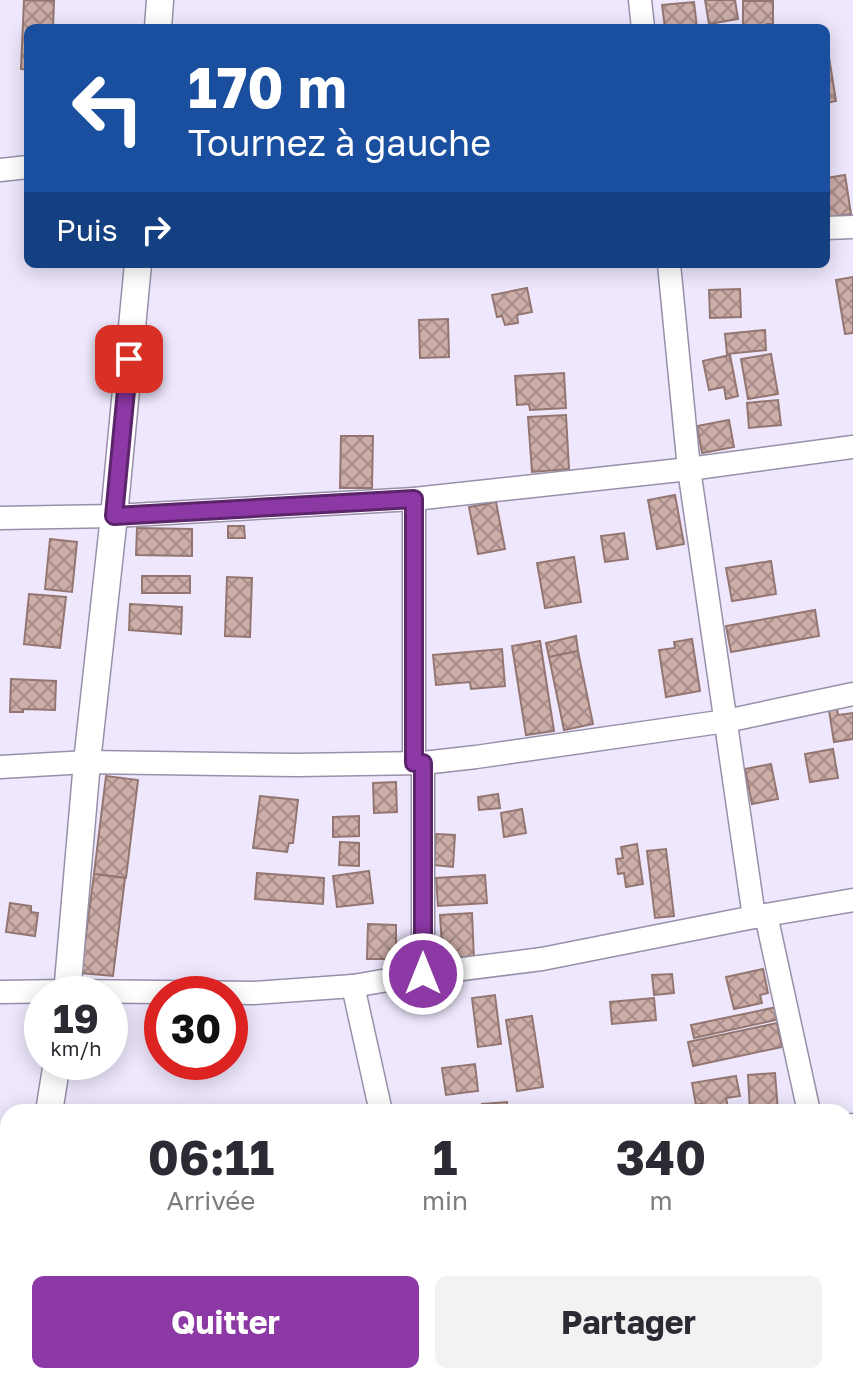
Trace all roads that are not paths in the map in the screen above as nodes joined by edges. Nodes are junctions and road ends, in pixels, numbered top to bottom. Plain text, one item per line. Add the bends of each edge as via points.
1 (160, 0) edge
2 (640, 0) edge
3 (158, 24) edge
4 (643, 24) edge
5 (24, 167) edge
6 (0, 170) edge
7 (853, 227) edge
8 (830, 228) edge
9 (138, 268) edge
10 (669, 268) edge
11 (853, 447) edge
12 (689, 469) junction
13 (414, 499) junction
14 (114, 516) junction
15 (0, 518) edge
16 (853, 694) edge
17 (726, 721) junction
18 (87, 762) junction
19 (418, 763) junction
20 (0, 767) edge
21 (853, 900) edge
22 (760, 916) junction
23 (423, 974) junction
24 (69, 976) edge
25 (353, 986) junction
26 (0, 992) edge
27 (24, 992) edge
28 (128, 992) edge
29 (54, 1080) edge
30 (50, 1104) edge
31 (379, 1104) edge
32 (807, 1104) edge

1 - 3 street
2 - 4 street
5 - 6 street
7 - 8 street
9 - 14 street
10 - 12 street
11 - 12 street
12 - 13 street
12 - 17 street
13 - 14 street
13 - 19 street
14 - 15 street
14 - 18 street
16 - 17 street
17 - 19 street
17 - 22 street
18 - 19 street
18 - 20 street
18 - 24 street
19 - 23 street
21 - 22 street
22 - 23 street via 542,959
22 - 32 street
23 - 25 street
25 - 28 street via 254,993
25 - 31 street
26 - 27 street
29 - 30 street

